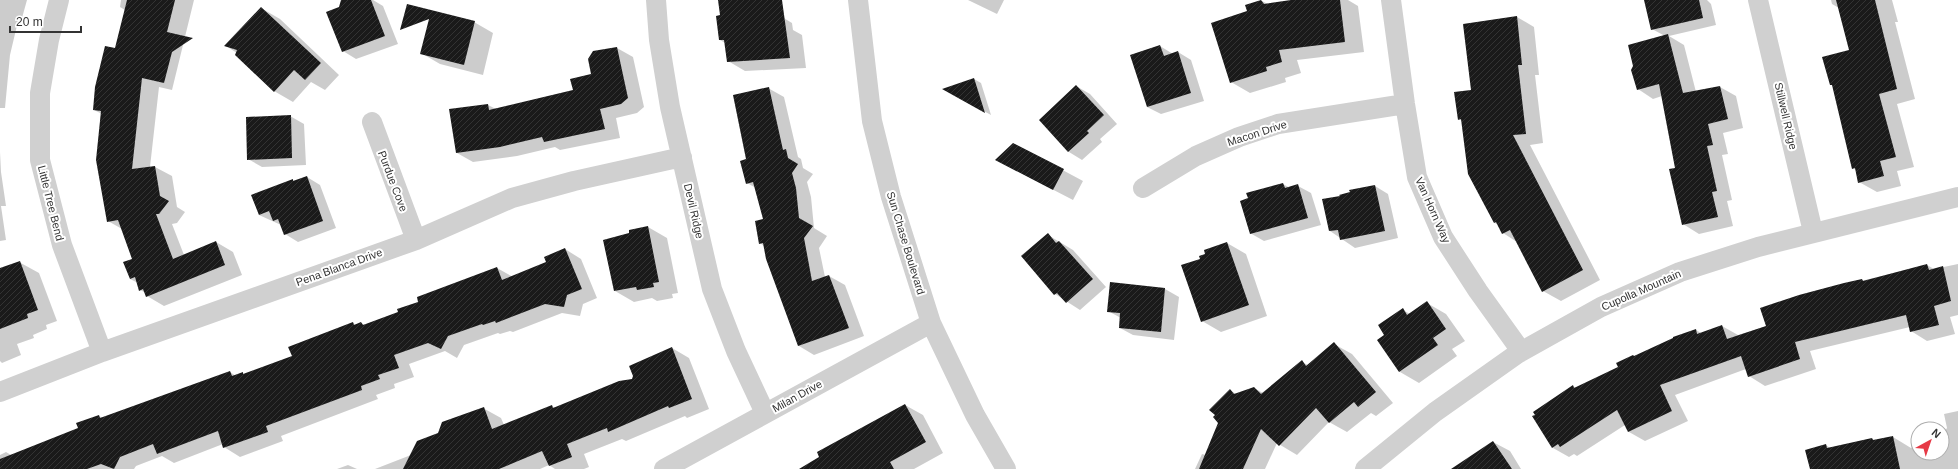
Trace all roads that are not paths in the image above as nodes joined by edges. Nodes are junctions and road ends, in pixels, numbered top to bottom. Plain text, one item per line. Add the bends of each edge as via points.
1 (59, 0) edge
2 (656, 0) edge
3 (858, 0) edge
4 (1391, 0) edge
5 (1758, 0) edge
6 (1405, 104) junction
7 (372, 122) dead end
8 (682, 157) junction
9 (1143, 188) dead end
10 (1958, 197) edge
11 (1813, 232) junction
12 (416, 240) junction
13 (931, 323) junction
14 (1521, 351) junction
15 (102, 352) junction
16 (0, 392) edge
17 (765, 413) junction
18 (664, 469) edge
19 (1006, 469) edge
20 (1365, 469) edge

1 - 15 street, Little Tree Bend via 40,93 40,160 62,245
2 - 8 street, Devil Ridge via 659,40 670,107
3 - 13 street, Sun Chase Boulevard via 872,121 890,197
4 - 6 street, Van Horn Way
5 - 11 street, Stillwell Ridge
6 - 9 street, Macon Drive via 1272,126 1196,156
6 - 14 street, Van Horn Way via 1417,177 1443,237
7 - 12 street, Purdue Cove
8 - 12 street, Pena Blanca Drive via 512,198
8 - 17 street, Devil Ridge via 712,289 736,351
10 - 11 street, Cupolla Mountain
11 - 14 street, Cupolla Mountain via 1680,272 1601,307
12 - 15 street, Pena Blanca Drive
13 - 17 street, Milan Drive
13 - 19 street, Sun Chase Boulevard via 975,415
14 - 20 street, Cupolla Mountain via 1435,412
15 - 16 street, Pena Blanca Drive
17 - 18 street, Milan Drive

